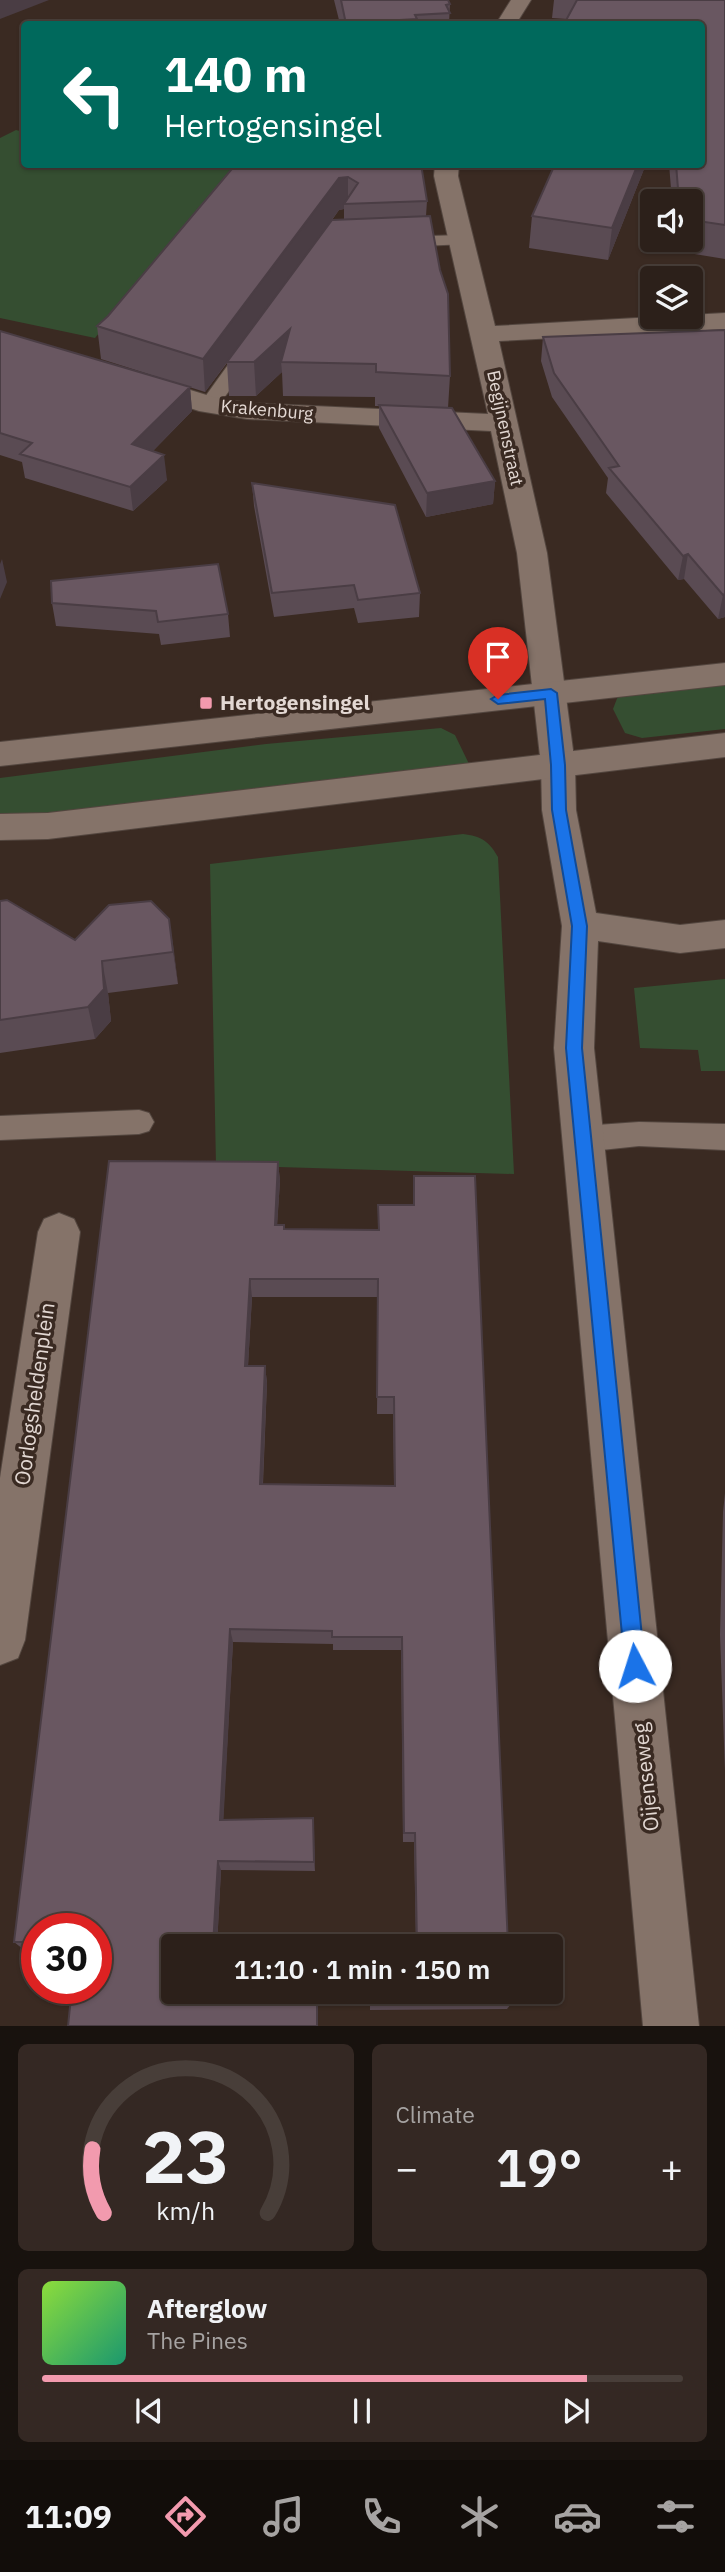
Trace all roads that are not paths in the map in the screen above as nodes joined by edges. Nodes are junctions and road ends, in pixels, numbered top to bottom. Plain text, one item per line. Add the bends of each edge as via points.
1 (521, 0) edge
2 (508, 21) edge
3 (447, 168) edge
4 (461, 240) junction
5 (380, 243) edge
6 (725, 321) edge
7 (264, 330) edge
8 (484, 334) junction
9 (121, 377) edge
10 (209, 405) junction
11 (503, 423) junction
12 (725, 674) edge
13 (551, 693) junction
14 (725, 745) edge
15 (0, 754) edge
16 (558, 765) junction
17 (0, 827) edge
18 (580, 926) junction
19 (725, 934) edge
20 (139, 1122) dead end
21 (0, 1128) edge
22 (725, 1137) edge
23 (583, 1139) junction
24 (59, 1232) dead end
25 (0, 1640) edge
26 (671, 2026) edge

1 - 2 street
3 - 4 street, Begijnenstraat
4 - 5 lane
4 - 8 street, Begijnenstraat
6 - 8 street
7 - 10 lane
8 - 11 street, Begijnenstraat
9 - 10 street, Krakenburg
10 - 11 street, Krakenburg via 247,411
11 - 13 street, Begijnenstraat via 532,553
12 - 13 street
13 - 15 street
13 - 16 street, Oijenseweg
14 - 16 street
16 - 17 street via 48,826
16 - 18 street, Oijenseweg via 559,810
18 - 19 street via 680,939
18 - 23 street, Oijenseweg via 574,1048
20 - 21 lane
22 - 23 lane via 639,1134
23 - 26 street, Oijenseweg
24 - 25 street, Oorlogsheldenplein

